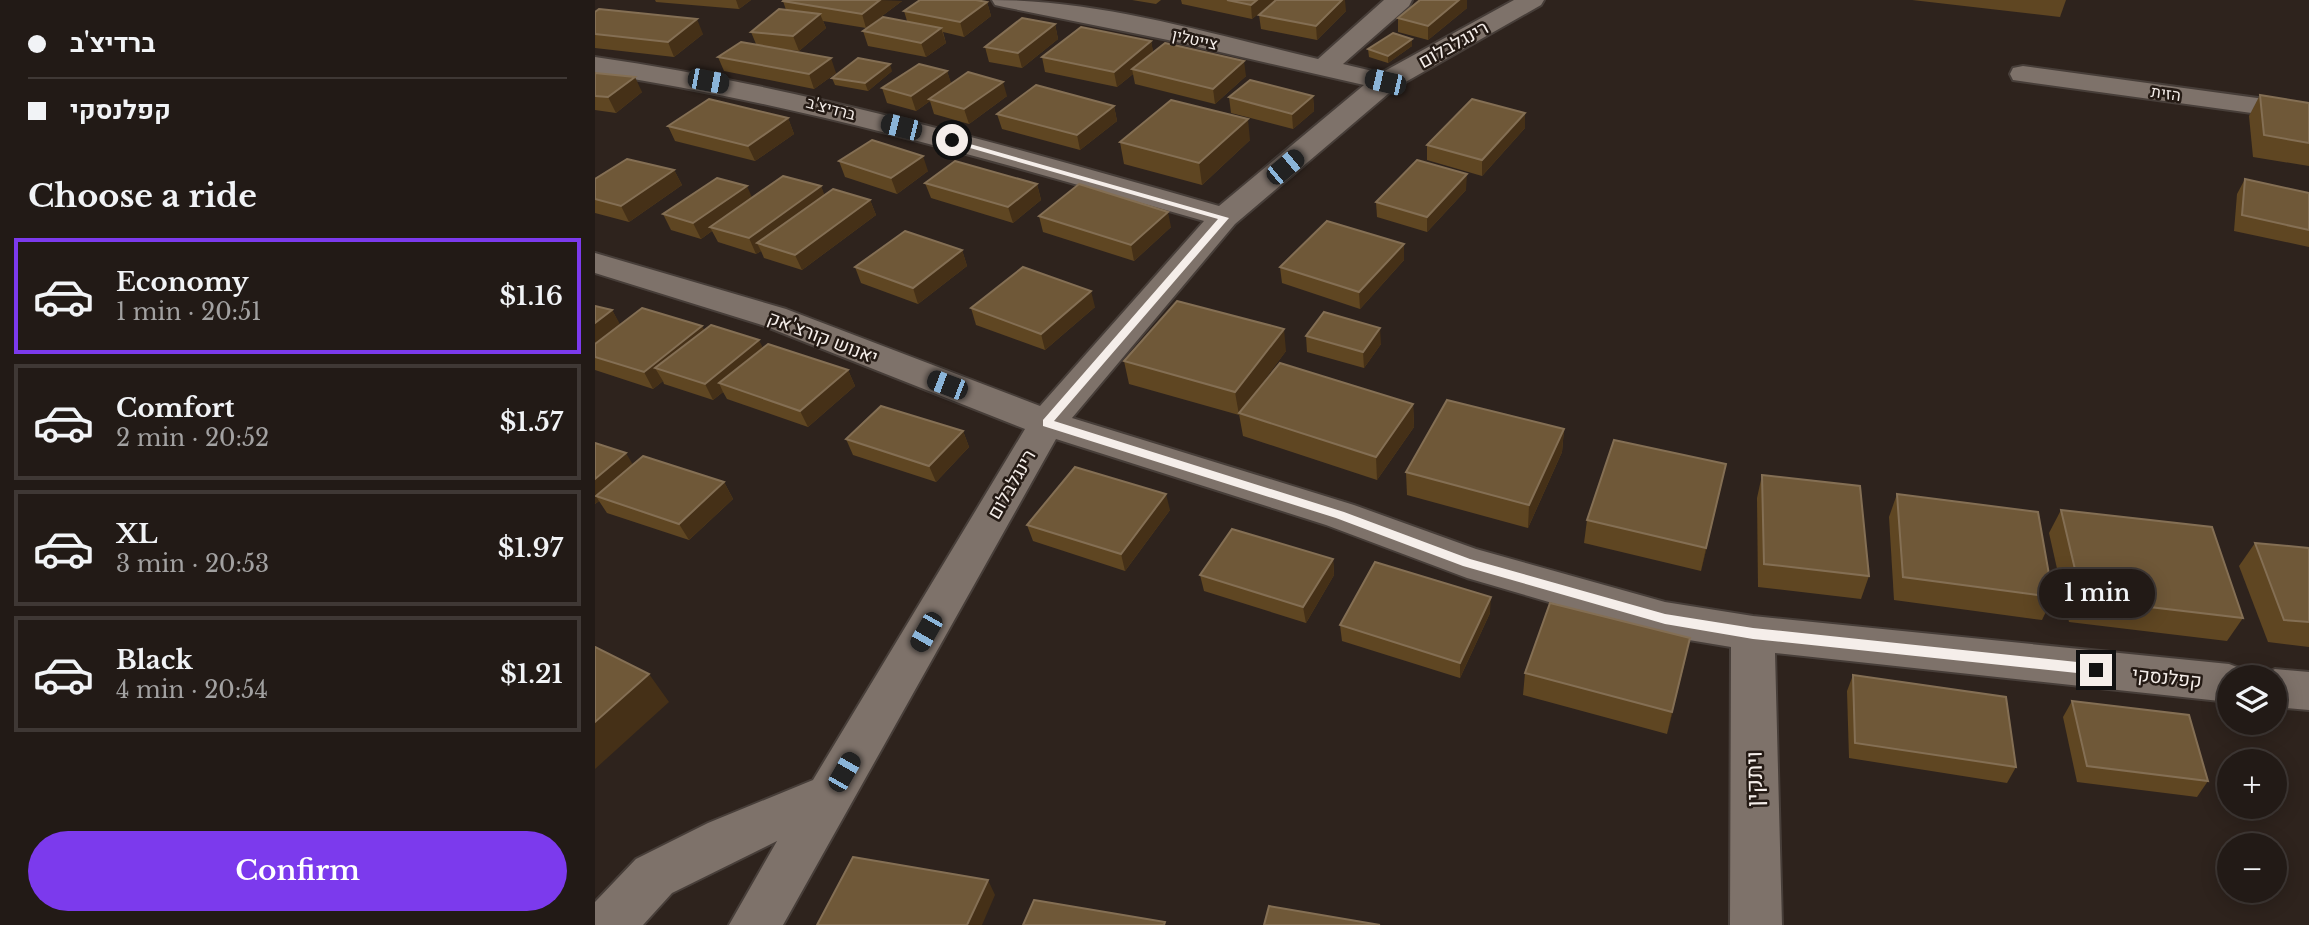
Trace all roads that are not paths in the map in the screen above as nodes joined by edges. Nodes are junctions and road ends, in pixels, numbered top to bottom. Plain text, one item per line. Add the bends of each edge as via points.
1 (1003, 0) edge
2 (1396, 0) edge
3 (1532, 0) edge
4 (595, 65) edge
5 (1323, 68) junction
6 (2023, 74) dead end
7 (1385, 82) junction
8 (2309, 113) edge
9 (1224, 218) junction
10 (595, 263) edge
11 (1047, 423) junction
12 (1753, 634) junction
13 (2217, 682) edge
14 (2287, 689) edge
15 (2309, 691) edge
16 (831, 795) junction
17 (608, 925) edge
18 (755, 925) edge
19 (1756, 925) edge

1 - 5 street, צייטלין
2 - 5 street via 1400,1
3 - 7 street, רינגלבלום
4 - 9 street, ברדיצ'ב via 772,93
5 - 7 street, צייטלין
6 - 8 street, הזית
7 - 9 street, רינגלבלום
9 - 11 street, רינגלבלום
10 - 11 street, יאנוש קורצ'אק via 774,317
11 - 12 street, קפלנסקי via 1340,515 1467,562 1665,619
11 - 16 street, רינגלבלום
12 - 13 street, קפלנסקי
12 - 19 street, ויתקין
14 - 15 street
16 - 17 street via 726,839 654,876
16 - 18 street, רינגלבלום

